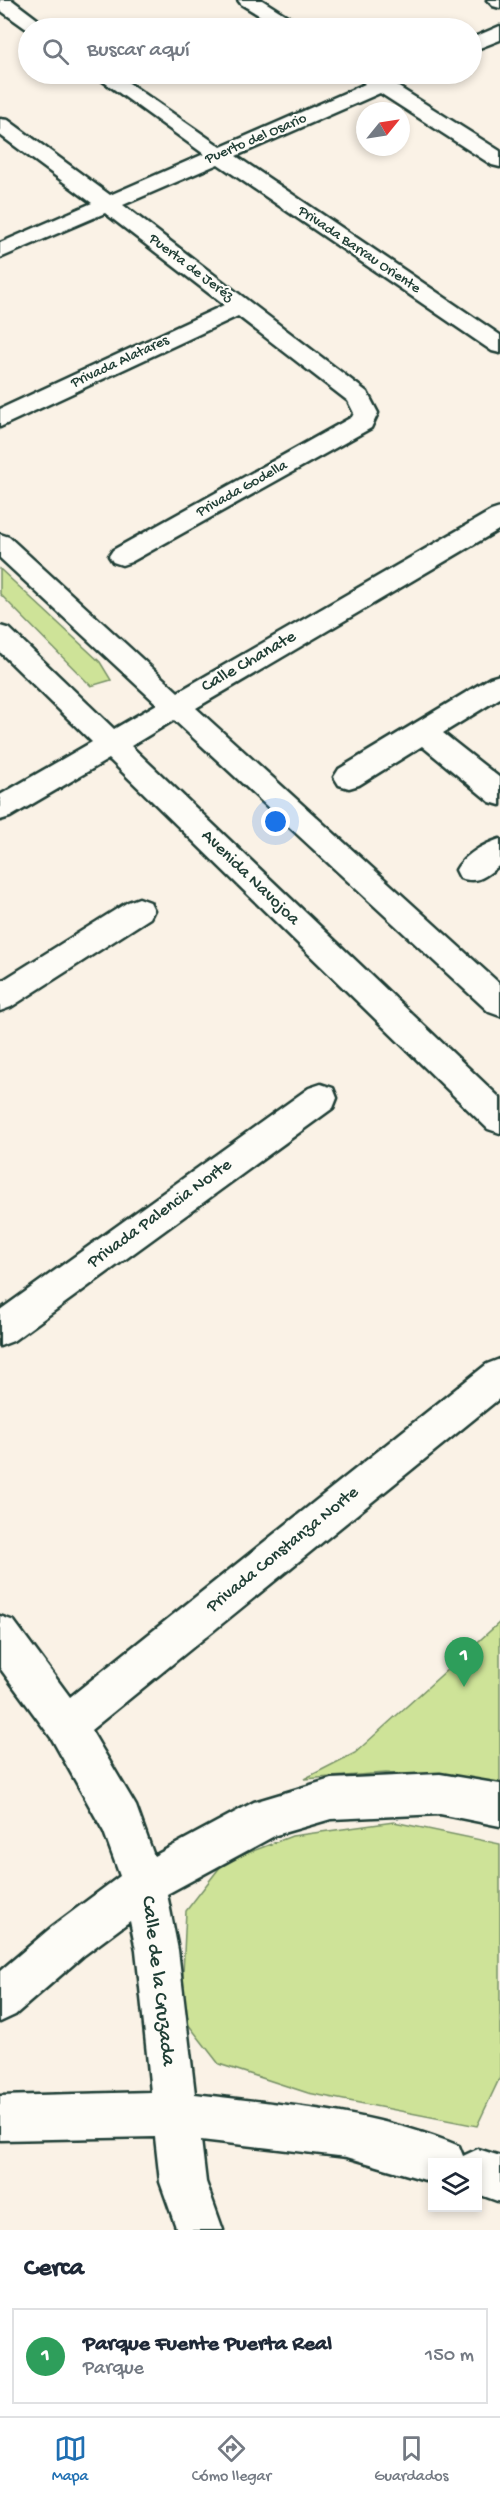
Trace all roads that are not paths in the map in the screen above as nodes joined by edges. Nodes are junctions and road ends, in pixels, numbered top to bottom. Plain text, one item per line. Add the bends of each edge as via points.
1 (248, 0) edge
2 (0, 1) edge
3 (25, 18) edge
4 (277, 18) edge
5 (500, 32) edge
6 (482, 40) edge
7 (117, 84) edge
8 (362, 84) edge
9 (380, 84) edge
10 (0, 125) edge
11 (219, 155) junction
12 (500, 160) edge
13 (106, 203) junction
14 (0, 251) edge
15 (241, 306) junction
16 (500, 346) edge
17 (0, 419) edge
18 (363, 422) joint
19 (500, 517) edge
20 (0, 543) edge
21 (122, 556) dead end
22 (0, 636) edge
23 (500, 685) edge
24 (174, 705) junction
25 (423, 732) junction
26 (110, 743) junction
27 (349, 777) dead end
28 (500, 794) edge
29 (0, 809) edge
30 (500, 850) edge
31 (471, 870) dead end
32 (139, 910) dead end
33 (0, 998) edge
34 (500, 1003) edge
35 (321, 1098) dead end
36 (500, 1119) edge
37 (0, 1330) edge
38 (500, 1376) edge
39 (0, 1635) edge
40 (66, 1725) junction
41 (500, 1805) edge
42 (144, 1884) junction
43 (0, 2000) edge
44 (174, 2115) junction
45 (0, 2118) edge
46 (428, 2159) edge
47 (482, 2174) edge
48 (500, 2179) edge
49 (200, 2230) edge

1 - 4 street
2 - 3 street
5 - 6 street
7 - 11 street, Privada Barrau Oriente
8 - 11 street, Puerto del Osario
9 - 12 street
10 - 13 street, Puerta de Jeréz
11 - 13 street, Puerto del Osario
11 - 16 street, Privada Barrau Oriente
13 - 14 street, Puerto del Osario
13 - 15 street, Puerta de Jeréz
15 - 17 street, Privada Alatares
15 - 18 street, Puerta de Jeréz via 358,397 366,413
18 - 21 street, Privada Godella
19 - 24 street, Calle Chanate
20 - 24 street
22 - 26 street, Avenida Navojoa
23 - 25 street
24 - 26 street, Calle Chanate
24 - 34 street
25 - 27 street
25 - 28 street
26 - 29 street, Calle Chanate
26 - 36 street, Avenida Navojoa
30 - 31 street
32 - 33 street
35 - 37 street, Privada Palencia Norte
38 - 40 street, Privada Constanza Norte
39 - 40 street, Calle de la Cruzada
40 - 42 street, Calle de la Cruzada via 121,1821
41 - 42 street via 440,1794 331,1798 269,1817
42 - 43 street
42 - 44 street, Calle de la Cruzada via 157,1950
44 - 45 street
44 - 46 street via 347,2135
44 - 49 street, Calle de la Cruzada via 183,2182
47 - 48 street

